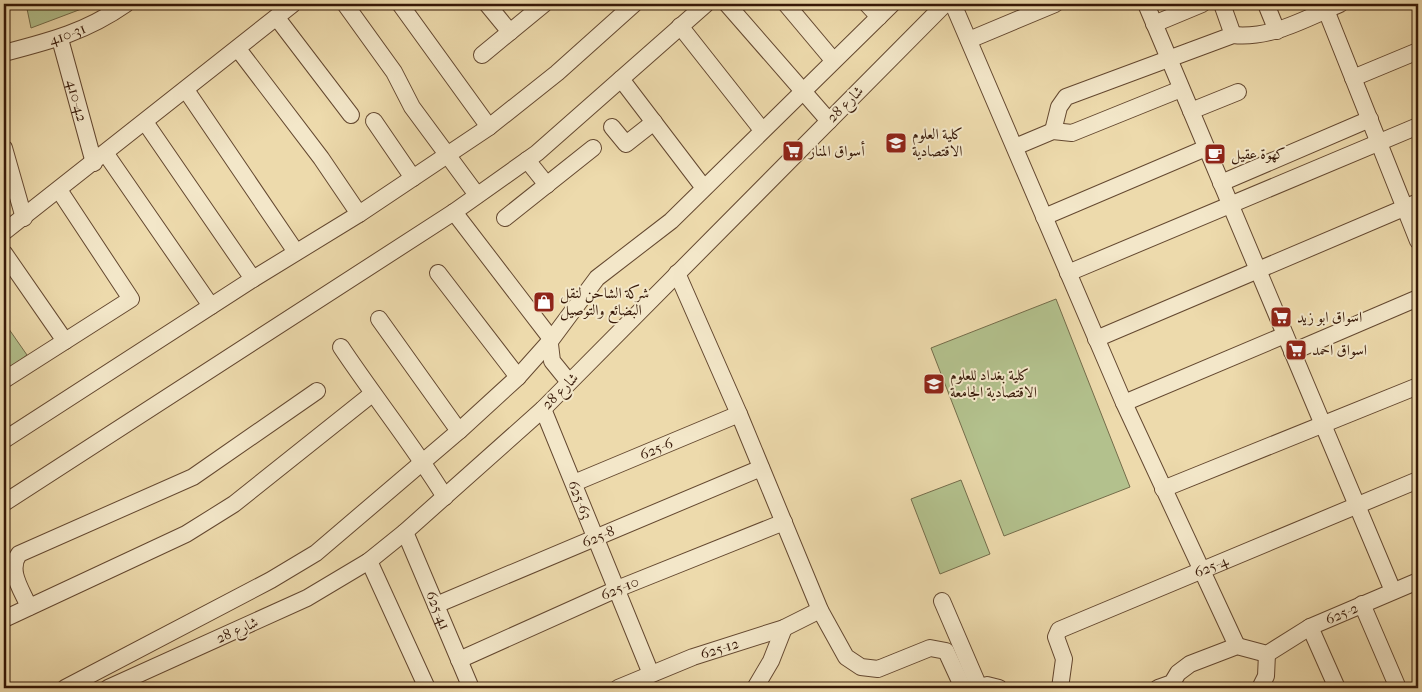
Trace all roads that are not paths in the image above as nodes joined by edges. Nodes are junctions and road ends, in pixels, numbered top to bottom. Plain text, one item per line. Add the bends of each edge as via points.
1 (126, 4) edge
2 (293, 4) edge
3 (345, 4) edge
4 (400, 4) edge
5 (487, 4) edge
6 (544, 4) edge
7 (634, 4) edge
8 (706, 4) edge
9 (727, 4) edge
10 (786, 4) edge
11 (867, 4) edge
12 (892, 4) edge
13 (945, 4) edge
14 (953, 4) edge
15 (1055, 4) edge
16 (1146, 4) edge
17 (1222, 4) edge
18 (1266, 4) edge
19 (1193, 6) edge
20 (1333, 7) edge
21 (879, 17) junction
22 (277, 18) junction
23 (1154, 24) junction
24 (680, 26) junction
25 (1277, 31) junction
26 (510, 32) junction
27 (1233, 34) junction
28 (60, 39) junction
29 (969, 40) junction
30 (238, 50) junction
31 (1418, 51) edge
32 (4, 52) edge
33 (482, 56) dead end
34 (1169, 58) junction
35 (833, 60) junction
36 (1353, 78) junction
37 (621, 79) junction
38 (1182, 89) junction
39 (186, 90) junction
40 (802, 90) junction
41 (1238, 92) dead end
42 (1191, 111) junction
43 (350, 115) dead end
44 (1370, 119) junction
45 (374, 121) dead end
46 (829, 121) junction
47 (145, 122) junction
48 (654, 122) junction
49 (1418, 126) edge
50 (489, 127) junction
51 (612, 127) dead end
52 (762, 130) junction
53 (1053, 131) junction
54 (1379, 143) junction
55 (1015, 147) junction
56 (4, 148) edge
57 (593, 148) dead end
58 (1206, 148) junction
59 (447, 155) junction
60 (100, 158) junction
61 (527, 160) junction
62 (413, 178) junction
63 (1221, 183) junction
64 (547, 185) junction
65 (704, 188) junction
66 (59, 190) junction
67 (477, 195) junction
68 (1230, 205) junction
69 (1412, 205) edge
70 (454, 212) junction
71 (359, 214) junction
72 (1044, 217) junction
73 (24, 218) junction
74 (505, 218) dead end
75 (4, 232) edge
76 (1418, 241) edge
77 (296, 252) junction
78 (4, 253) edge
79 (1258, 270) junction
80 (438, 273) dead end
81 (677, 273) junction
82 (1068, 273) junction
83 (252, 279) junction
84 (1418, 298) edge
85 (211, 306) junction
86 (379, 319) dead end
87 (1285, 335) junction
88 (1096, 338) junction
89 (551, 340) junction
90 (65, 341) junction
91 (341, 347) dead end
92 (1292, 352) junction
93 (518, 378) junction
94 (4, 380) edge
95 (569, 382) junction
96 (1418, 386) edge
97 (317, 391) dead end
98 (372, 394) junction
99 (1124, 403) junction
100 (543, 408) junction
101 (739, 414) junction
102 (1323, 425) junction
103 (459, 431) junction
104 (4, 440) edge
105 (422, 460) junction
106 (761, 468) junction
107 (1418, 480) edge
108 (574, 484) junction
109 (1163, 490) junction
110 (445, 497) junction
111 (4, 503) edge
112 (1356, 505) junction
113 (784, 522) junction
114 (405, 532) junction
115 (596, 538) junction
116 (370, 561) junction
117 (1201, 569) junction
118 (1418, 582) edge
119 (617, 589) junction
120 (1393, 591) junction
121 (942, 601) dead end
122 (1362, 604) junction
123 (436, 605) junction
124 (29, 606) junction
125 (820, 610) junction
126 (4, 619) edge
127 (1310, 626) junction
128 (784, 628) junction
129 (1237, 646) junction
130 (1267, 654) junction
131 (459, 660) junction
132 (651, 674) junction
133 (1169, 686) edge
134 (65, 688) edge
135 (108, 688) edge
136 (427, 688) edge
137 (471, 688) edge
138 (618, 688) edge
139 (755, 688) edge
140 (973, 688) edge
141 (999, 688) edge
142 (1060, 688) edge
143 (1260, 688) edge
144 (1336, 688) edge
145 (1398, 688) edge

1 - 28 street, 410-31 via 104,19
2 - 22 street
3 - 59 street via 394,72 412,106
4 - 50 street
5 - 26 street
6 - 26 street
7 - 50 street via 558,73
8 - 24 street
9 - 40 street
10 - 35 street
11 - 21 street
12 - 21 street
13 - 46 street, شارع 28
14 - 29 street
15 - 29 street
16 - 23 street
17 - 27 street
18 - 25 street
19 - 23 street
20 - 25 street
20 - 36 street
21 - 35 street
22 - 30 street
22 - 43 street
23 - 34 street
24 - 37 street
24 - 52 street
25 - 27 street via 1248,36
26 - 33 street
27 - 34 street
28 - 32 street, 410-31
28 - 60 street, 410-42
29 - 55 street
30 - 39 street
30 - 71 street via 322,158
31 - 36 street
34 - 38 street
34 - 53 street via 1066,97 1059,107
35 - 40 street
36 - 44 street
37 - 48 street
37 - 61 street
38 - 42 street
38 - 53 street via 1072,133
39 - 47 street
39 - 77 street
40 - 46 street
40 - 52 street
41 - 42 street
42 - 58 street
44 - 54 street
44 - 63 street
45 - 62 street
46 - 81 street, شارع 28
47 - 60 street
47 - 83 street
48 - 51 street via 626,144
48 - 65 street
49 - 54 street
50 - 59 street
52 - 65 street
53 - 55 street
54 - 68 street
54 - 69 street
55 - 72 street
56 - 73 street
57 - 64 street
58 - 63 street
58 - 72 street
59 - 62 street
59 - 67 street
60 - 66 street
60 - 85 street, 410-42
61 - 64 street
61 - 67 street
62 - 71 street
63 - 68 street
64 - 74 street
65 - 89 street via 671,221 597,278
66 - 73 street
66 - 90 street via 131,299
67 - 70 street
68 - 79 street
68 - 82 street
69 - 76 street
69 - 79 street
70 - 89 street
70 - 111 street
71 - 77 street
72 - 82 street
73 - 75 street
77 - 83 street
78 - 90 street
79 - 87 street
79 - 88 street
80 - 93 street
81 - 95 street, شارع 28
81 - 101 street
82 - 88 street
83 - 85 street
84 - 92 street
85 - 104 street
86 - 103 street
87 - 92 street
87 - 99 street
88 - 99 street
89 - 93 street
89 - 95 street via 552,361
90 - 94 street
91 - 98 street
92 - 102 street
93 - 103 street
95 - 100 street, شارع 28
96 - 102 street
97 - 124 street via 194,477 19,554 13,570
98 - 105 street
98 - 124 street via 234,504 194,529
99 - 109 street
100 - 108 street, 625-63
100 - 110 street, شارع 28
101 - 106 street
101 - 108 street, 625-6
102 - 109 street
102 - 112 street
103 - 105 street
105 - 110 street
105 - 134 street via 331,540 298,564
106 - 113 street
106 - 115 street, 625-8
107 - 112 street, 625-4
108 - 115 street, 625-63
109 - 117 street
110 - 114 street, شارع 28
112 - 117 street, 625-4
112 - 120 street
113 - 119 street, 625-10
113 - 125 street
114 - 116 street, شارع 28
114 - 123 street, 625-41
115 - 119 street, 625-63
115 - 123 street, 625-8
116 - 135 street, شارع 28 via 307,598
116 - 136 street
117 - 129 street
117 - 142 street, 625-4 via 1058,630 1056,637 1064,659
118 - 120 street, 625-2
119 - 131 street, 625-10
119 - 132 street, 625-63
120 - 122 street, 625-2
121 - 140 street
122 - 127 street, 625-2
122 - 145 street
123 - 131 street, 625-41
124 - 126 street
125 - 128 street, 625-12
125 - 140 street via 846,657 861,667 878,669 930,648 939,649 946,652
127 - 130 street, 625-2
127 - 144 street
128 - 132 street, 625-12 via 692,657
128 - 139 street via 771,661
129 - 130 street
129 - 133 street via 1190,664 1178,672
130 - 143 street via 1266,676
131 - 137 street, 625-41
132 - 138 street, 625-12
140 - 141 street via 987,685

